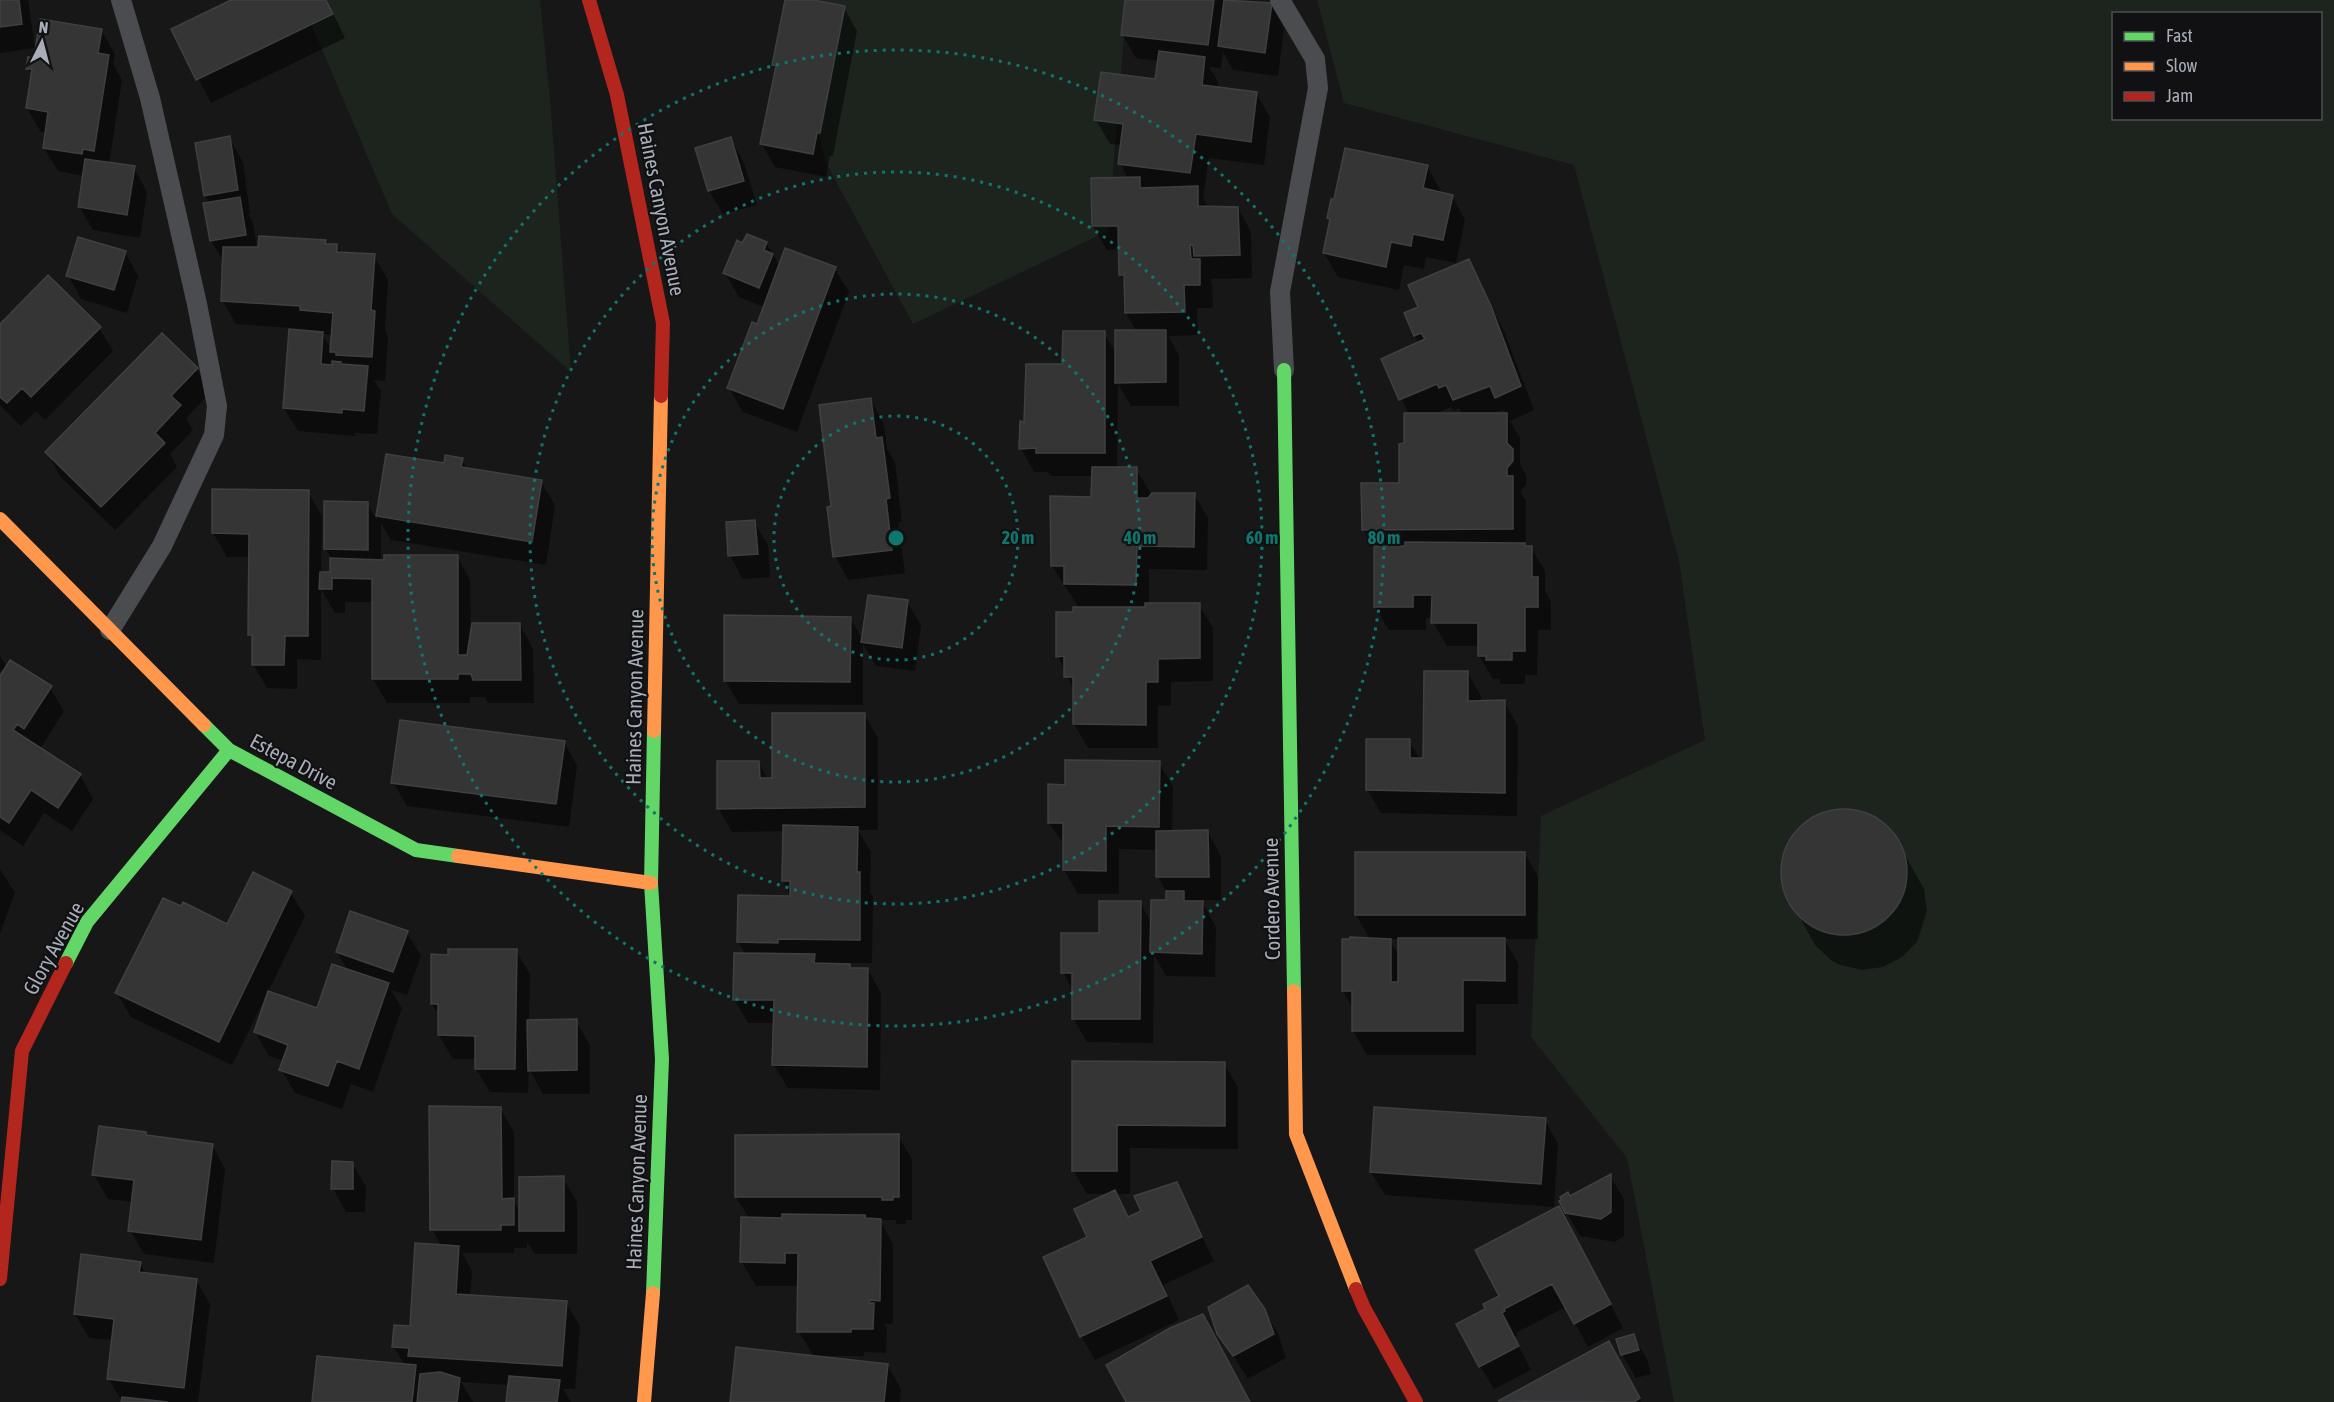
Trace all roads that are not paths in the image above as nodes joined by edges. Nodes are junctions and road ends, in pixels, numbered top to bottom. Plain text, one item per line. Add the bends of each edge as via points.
1 (121, 0) edge
2 (589, 0) edge
3 (1280, 0) edge
4 (1284, 370) joint
5 (0, 519) edge
6 (110, 630) junction
7 (229, 750) junction
8 (651, 884) junction
9 (0, 1279) edge
10 (644, 1402) edge
11 (1416, 1402) edge

1 - 6 lane via 150,98 217,406 214,435 162,546
2 - 8 street, Haines Canyon Avenue via 617,95 663,323
3 - 4 lane via 1315,59 1318,88 1280,292
4 - 11 street, Cordero Avenue via 1296,1134 1364,1308
5 - 6 street, Estepa Drive
6 - 7 street, Estepa Drive
7 - 8 street, Estepa Drive via 416,850
7 - 9 street, Glory Avenue via 87,922 22,1052
8 - 10 street, Haines Canyon Avenue via 662,1059 656,1255

